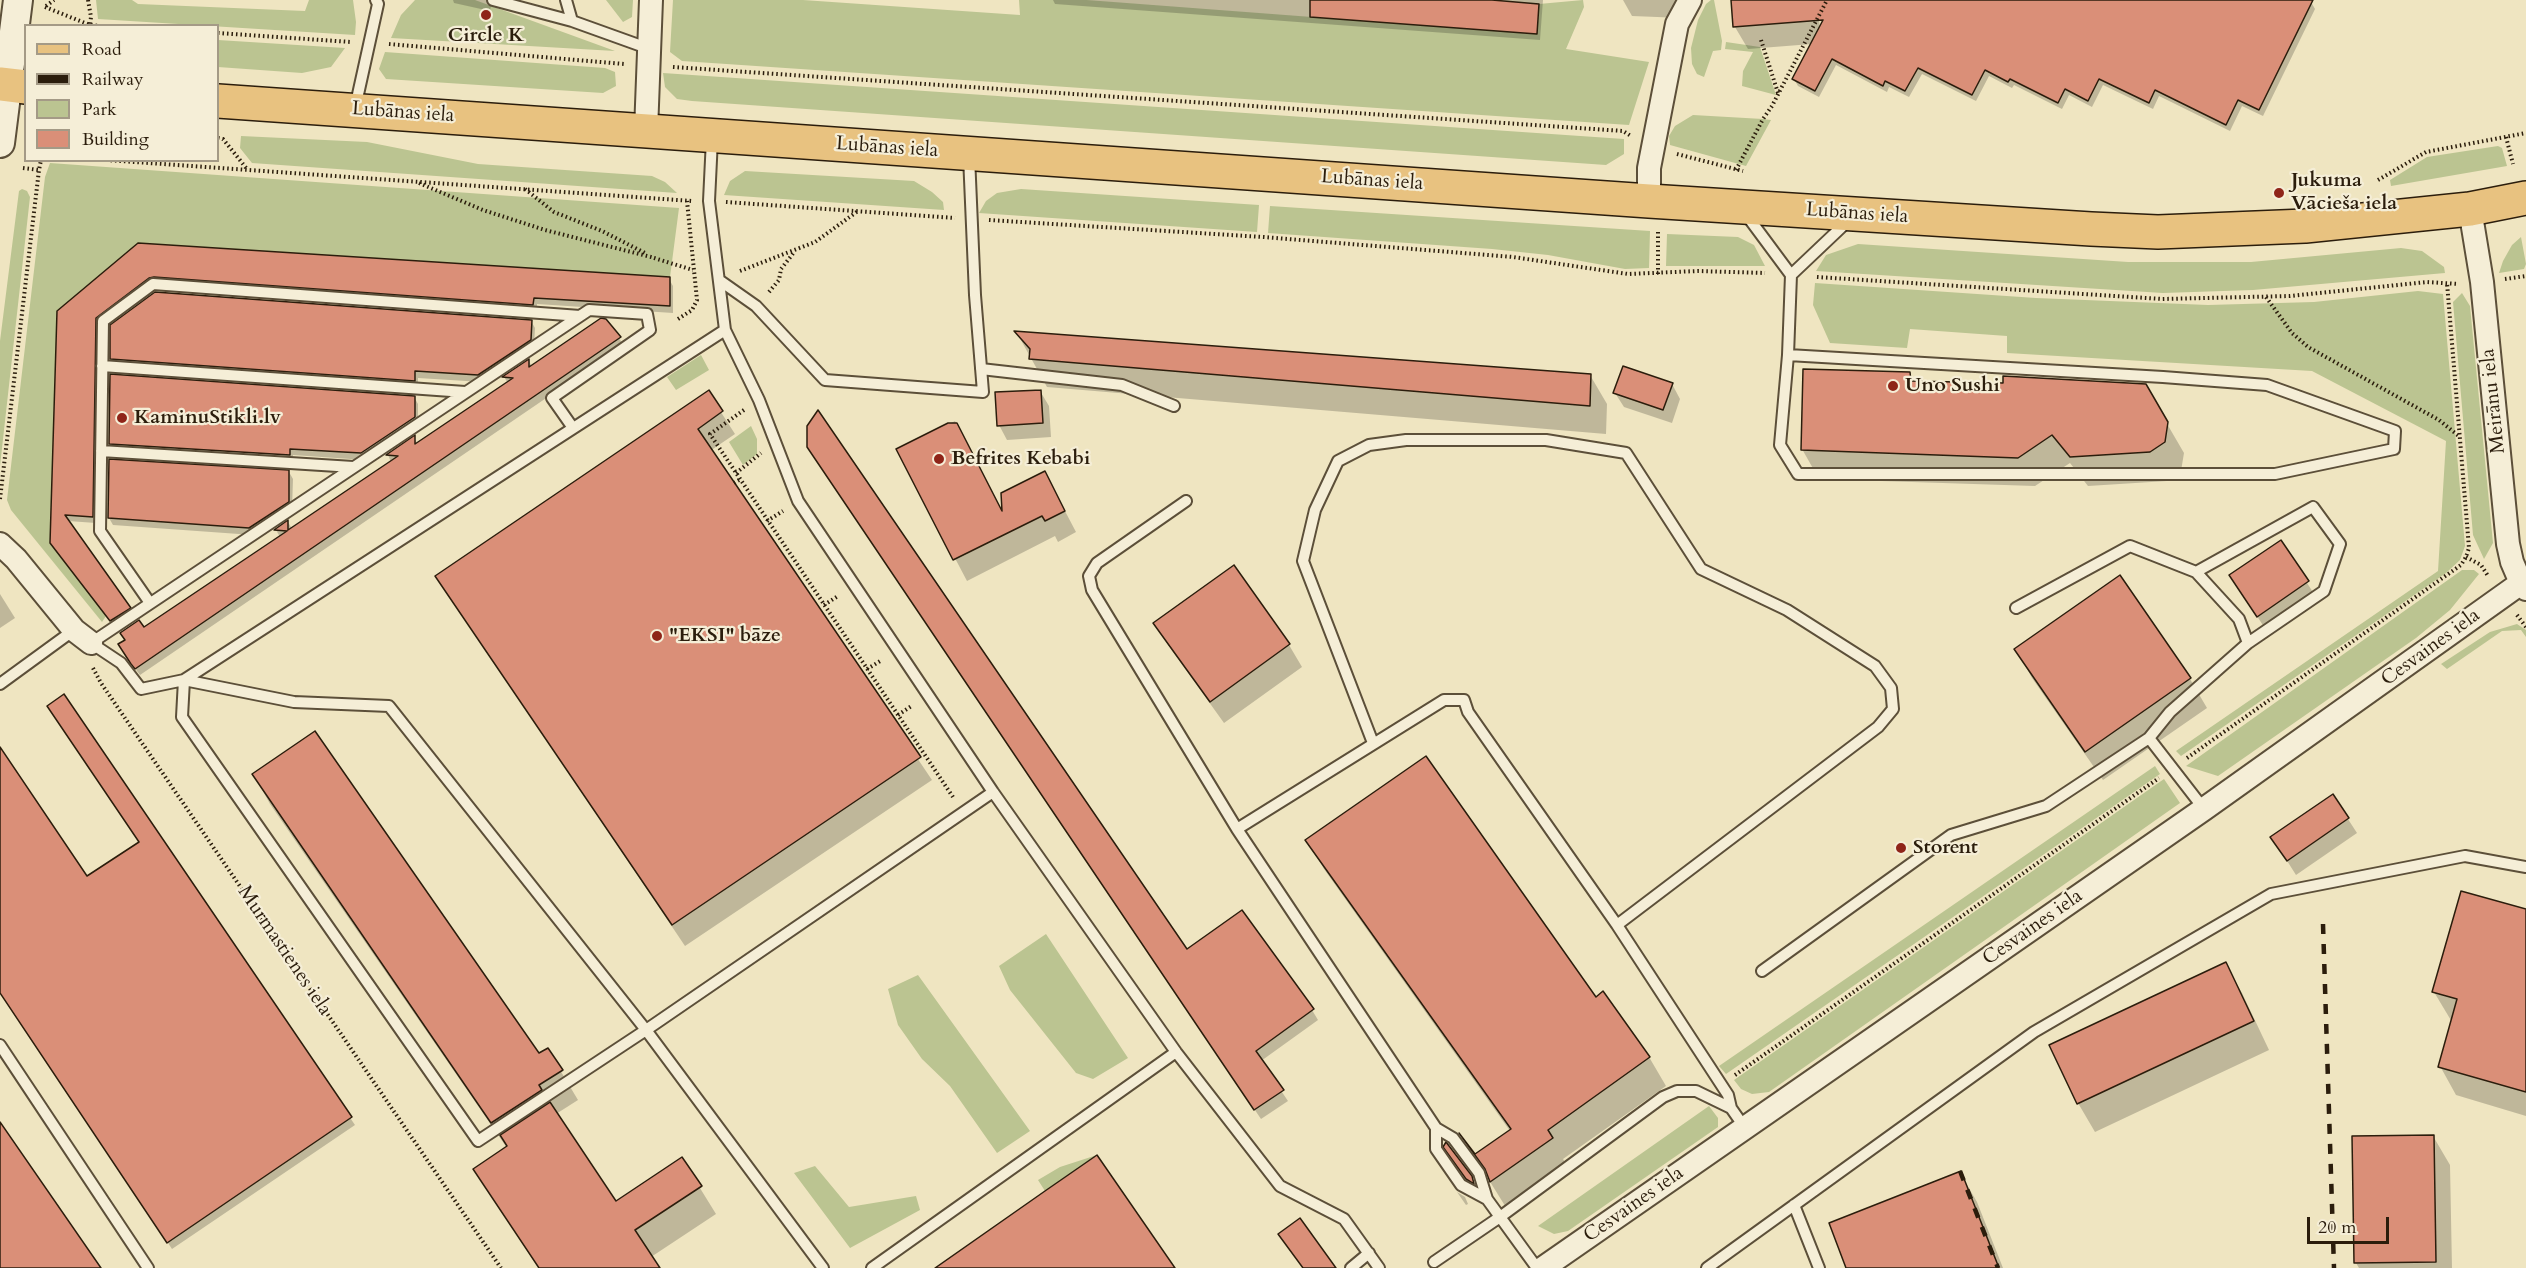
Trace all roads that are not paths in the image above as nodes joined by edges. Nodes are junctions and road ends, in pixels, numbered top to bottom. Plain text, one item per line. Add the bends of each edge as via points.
1 (493, 0) edge
2 (566, 0) edge
3 (651, 0) edge
4 (1690, 0) edge
5 (379, 1) edge
6 (27, 2) edge
7 (572, 21) junction
8 (650, 57) junction
9 (11, 85) edge
10 (219, 101) edge
11 (354, 110) junction
12 (646, 131) junction
13 (712, 136) junction
14 (0, 143) edge
15 (969, 153) junction
16 (2526, 198) edge
17 (1649, 201) junction
18 (1741, 207) junction
19 (2470, 209) junction
20 (1855, 214) junction
21 (1791, 275) junction
22 (719, 280) junction
23 (580, 316) junction
24 (725, 330) junction
25 (1788, 355) junction
26 (102, 366) junction
27 (981, 369) junction
28 (465, 392) junction
29 (1174, 406) dead end
30 (573, 428) junction
31 (101, 451) junction
32 (353, 467) junction
33 (1186, 501) dead end
34 (0, 544) edge
35 (2196, 572) junction
36 (2523, 586) edge
37 (150, 603) junction
38 (2016, 608) dead end
39 (82, 636) junction
40 (2248, 643) junction
41 (184, 680) junction
42 (0, 684) edge
43 (2149, 738) junction
44 (1373, 743) junction
45 (993, 792) junction
46 (2204, 809) junction
47 (1237, 829) junction
48 (2526, 867) edge
49 (1617, 925) junction
50 (1762, 971) dead end
51 (646, 1030) junction
52 (0, 1045) edge
53 (1176, 1052) junction
54 (1731, 1108) junction
55 (1436, 1128) junction
56 (1745, 1128) junction
57 (1487, 1199) junction
58 (1794, 1205) junction
59 (1500, 1217) junction
60 (1369, 1253) junction
61 (1434, 1262) dead end
62 (148, 1268) edge
63 (823, 1268) edge
64 (872, 1268) edge
65 (1351, 1268) edge
66 (1379, 1268) edge
67 (1537, 1268) edge
68 (1543, 1268) edge
69 (1707, 1268) edge
70 (1819, 1268) edge

1 - 7 lane
2 - 7 lane
3 - 8 street
4 - 17 street via 1677,24 1649,168
5 - 11 lane
6 - 9 street
7 - 8 lane
8 - 12 street
9 - 14 street
10 - 11 main road, Lubānas iela
11 - 12 main road, Lubānas iela
12 - 13 main road, Lubānas iela
13 - 15 main road, Lubānas iela
13 - 22 lane via 709,201
15 - 17 main road, Lubānas iela
15 - 27 lane
16 - 19 main road, Lubānas iela
17 - 18 main road, Lubānas iela
18 - 20 main road, Lubānas iela
18 - 21 lane
19 - 20 main road, Lubānas iela via 2304,226 2158,232
19 - 36 street, Meirānu iela via 2482,282 2508,544
20 - 21 lane
21 - 25 lane
22 - 24 lane
22 - 27 lane via 756,306 825,380 983,392
23 - 26 lane via 153,285 103,321
23 - 28 lane
23 - 30 lane via 589,310 647,314 650,330 552,398
24 - 30 lane
24 - 45 lane via 759,400 798,501
25 - 25 lane via 1780,445 1797,474 2275,474 2394,449 2395,431 2266,386
26 - 28 lane
26 - 31 lane
27 - 29 lane via 1122,386
28 - 32 lane
30 - 41 lane
31 - 32 lane
31 - 37 lane via 100,531
32 - 37 lane
33 - 47 lane via 1097,563 1089,576 1092,590
34 - 39 street
35 - 38 lane via 2130,546
35 - 40 lane via 2239,619
35 - 40 lane via 2313,507 2340,544 2324,591
36 - 46 street, Cesvaines iela
37 - 39 lane
39 - 41 lane via 121,663 141,689
39 - 42 lane
40 - 43 lane via 2170,712
41 - 51 lane via 294,702 389,706
41 - 51 lane via 182,717 478,1141
43 - 46 lane
43 - 50 lane via 2046,806 1951,835
44 - 47 lane
44 - 49 lane via 1444,700 1464,700 1468,712
44 - 49 lane via 1303,561 1315,510 1338,461 1369,445 1406,440 1546,440 1626,453 1701,569 1787,610 1875,666 1891,688 1893,709 1878,727
45 - 51 lane
45 - 53 lane
46 - 56 street, Cesvaines iela
47 - 55 lane
48 - 58 lane via 2465,856 2271,894 2034,1032
49 - 54 lane via 1728,1095
51 - 63 lane
52 - 62 lane
53 - 60 lane via 1280,1186 1344,1219
53 - 64 lane
54 - 56 lane
54 - 59 lane via 1696,1091 1677,1091 1663,1097
55 - 57 lane via 1453,1138 1475,1168
55 - 57 lane via 1436,1149 1461,1185
56 - 68 street, Cesvaines iela
57 - 59 lane
58 - 69 lane
58 - 70 lane
59 - 61 lane
59 - 67 lane
60 - 65 lane
60 - 66 lane

